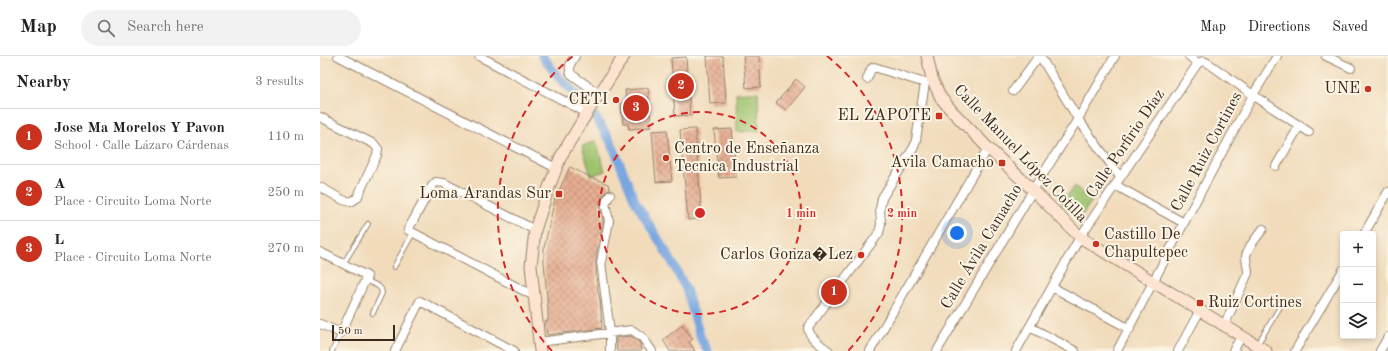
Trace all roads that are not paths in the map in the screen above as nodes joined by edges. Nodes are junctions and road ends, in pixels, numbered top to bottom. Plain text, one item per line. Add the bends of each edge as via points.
1 (338, 56) edge
2 (479, 56) edge
3 (575, 56) edge
4 (624, 56) edge
5 (927, 56) edge
6 (1039, 56) edge
7 (1115, 56) edge
8 (1189, 56) edge
9 (1277, 56) edge
10 (1326, 56) edge
11 (1201, 62) junction
12 (1351, 68) dead end
13 (867, 79) dead end
14 (929, 81) junction
15 (1013, 91) dead end
16 (599, 94) junction
17 (1253, 95) junction
18 (587, 113) junction
19 (320, 117) edge
20 (1078, 119) junction
21 (1300, 125) junction
22 (1309, 132) dead end
23 (988, 148) junction
24 (1276, 166) dead end
25 (556, 168) junction
26 (1120, 177) junction
27 (1115, 185) junction
28 (320, 187) edge
29 (1033, 190) junction
30 (610, 195) dead end
31 (1387, 197) edge
32 (1184, 223) junction
33 (368, 224) dead end
34 (1263, 229) dead end
35 (535, 230) junction
36 (410, 231) junction
37 (1366, 231) edge
38 (1080, 237) junction
39 (320, 252) edge
40 (344, 264) junction
41 (394, 268) dead end
42 (1340, 275) edge
43 (366, 278) junction
44 (1152, 283) junction
45 (1052, 287) junction
46 (534, 296) junction
47 (1283, 302) dead end
48 (1199, 312) junction
49 (373, 313) dead end
50 (320, 324) edge
51 (1224, 326) junction
52 (1030, 327) junction
53 (1130, 329) junction
54 (610, 332) junction
55 (341, 333) junction
56 (1241, 337) junction
57 (1388, 337) edge
58 (819, 344) junction
59 (540, 346) edge
60 (1261, 348) edge
61 (332, 351) edge
62 (395, 351) edge
63 (514, 351) edge
64 (610, 351) edge
65 (652, 351) edge
66 (814, 351) edge
67 (829, 351) edge
68 (870, 351) edge
69 (937, 351) edge
70 (1016, 351) edge
71 (1075, 351) edge
72 (1117, 351) edge
73 (1178, 351) edge
74 (1233, 351) edge
75 (1295, 351) edge
76 (1380, 351) edge

1 - 25 street
2 - 18 street
3 - 16 street via 570,63 571,74
4 - 16 street
5 - 14 street, Calle Manuel López Cotilla
6 - 15 street
6 - 20 street
7 - 20 street, Calle Ávila Camacho
8 - 11 street
9 - 17 street, Calle Ruiz Cortines
10 - 12 street
11 - 17 street via 1208,63
11 - 26 street, Calle Porfirio Díaz
13 - 14 street via 874,67
14 - 23 street, Calle Manuel López Cotilla via 952,111
14 - 58 street via 914,147 882,198 879,233 808,328 808,332
16 - 18 street
17 - 21 street
17 - 32 street, Calle Ruiz Cortines
18 - 25 street
19 - 28 street via 374,144 378,149 357,198 351,202
20 - 26 street
20 - 29 street, Calle Ávila Camacho
21 - 22 street
21 - 24 street
23 - 29 street, Calle Manuel López Cotilla
23 - 68 street
25 - 35 street
26 - 27 street, Calle Porfirio Díaz
27 - 32 street
27 - 38 street, Calle Porfirio Díaz
29 - 38 street, Calle Manuel López Cotilla
29 - 69 street, Calle Ávila Camacho
30 - 54 street via 605,203 609,221 601,262
31 - 37 street
32 - 44 street, Calle Ruiz Cortines
33 - 40 lane
34 - 51 street via 1247,251 1248,273
35 - 36 street via 444,183 436,182
35 - 46 street via 531,266
36 - 41 lane
36 - 46 street
38 - 44 street, Calle Manuel López Cotilla
38 - 45 street, Calle Porfirio Díaz
39 - 40 street
40 - 43 street
42 - 75 street
43 - 49 lane via 378,286 382,293
43 - 55 street
44 - 48 street, Calle Manuel López Cotilla
44 - 53 street, Calle Ruiz Cortines
45 - 52 street, Calle Porfirio Díaz
45 - 53 street
46 - 59 street
47 - 60 lane
48 - 51 street, Calle Manuel López Cotilla
48 - 73 street
50 - 55 street
51 - 56 street, Calle Manuel López Cotilla
52 - 70 street, Calle Porfirio Díaz
52 - 71 street
53 - 72 street, Calle Ruiz Cortines
54 - 59 street
54 - 64 street
54 - 65 street via 632,330 642,336
55 - 61 lane
56 - 60 street, Calle Manuel López Cotilla
56 - 74 street
57 - 76 street
58 - 66 street
58 - 67 street
62 - 63 street via 420,301

